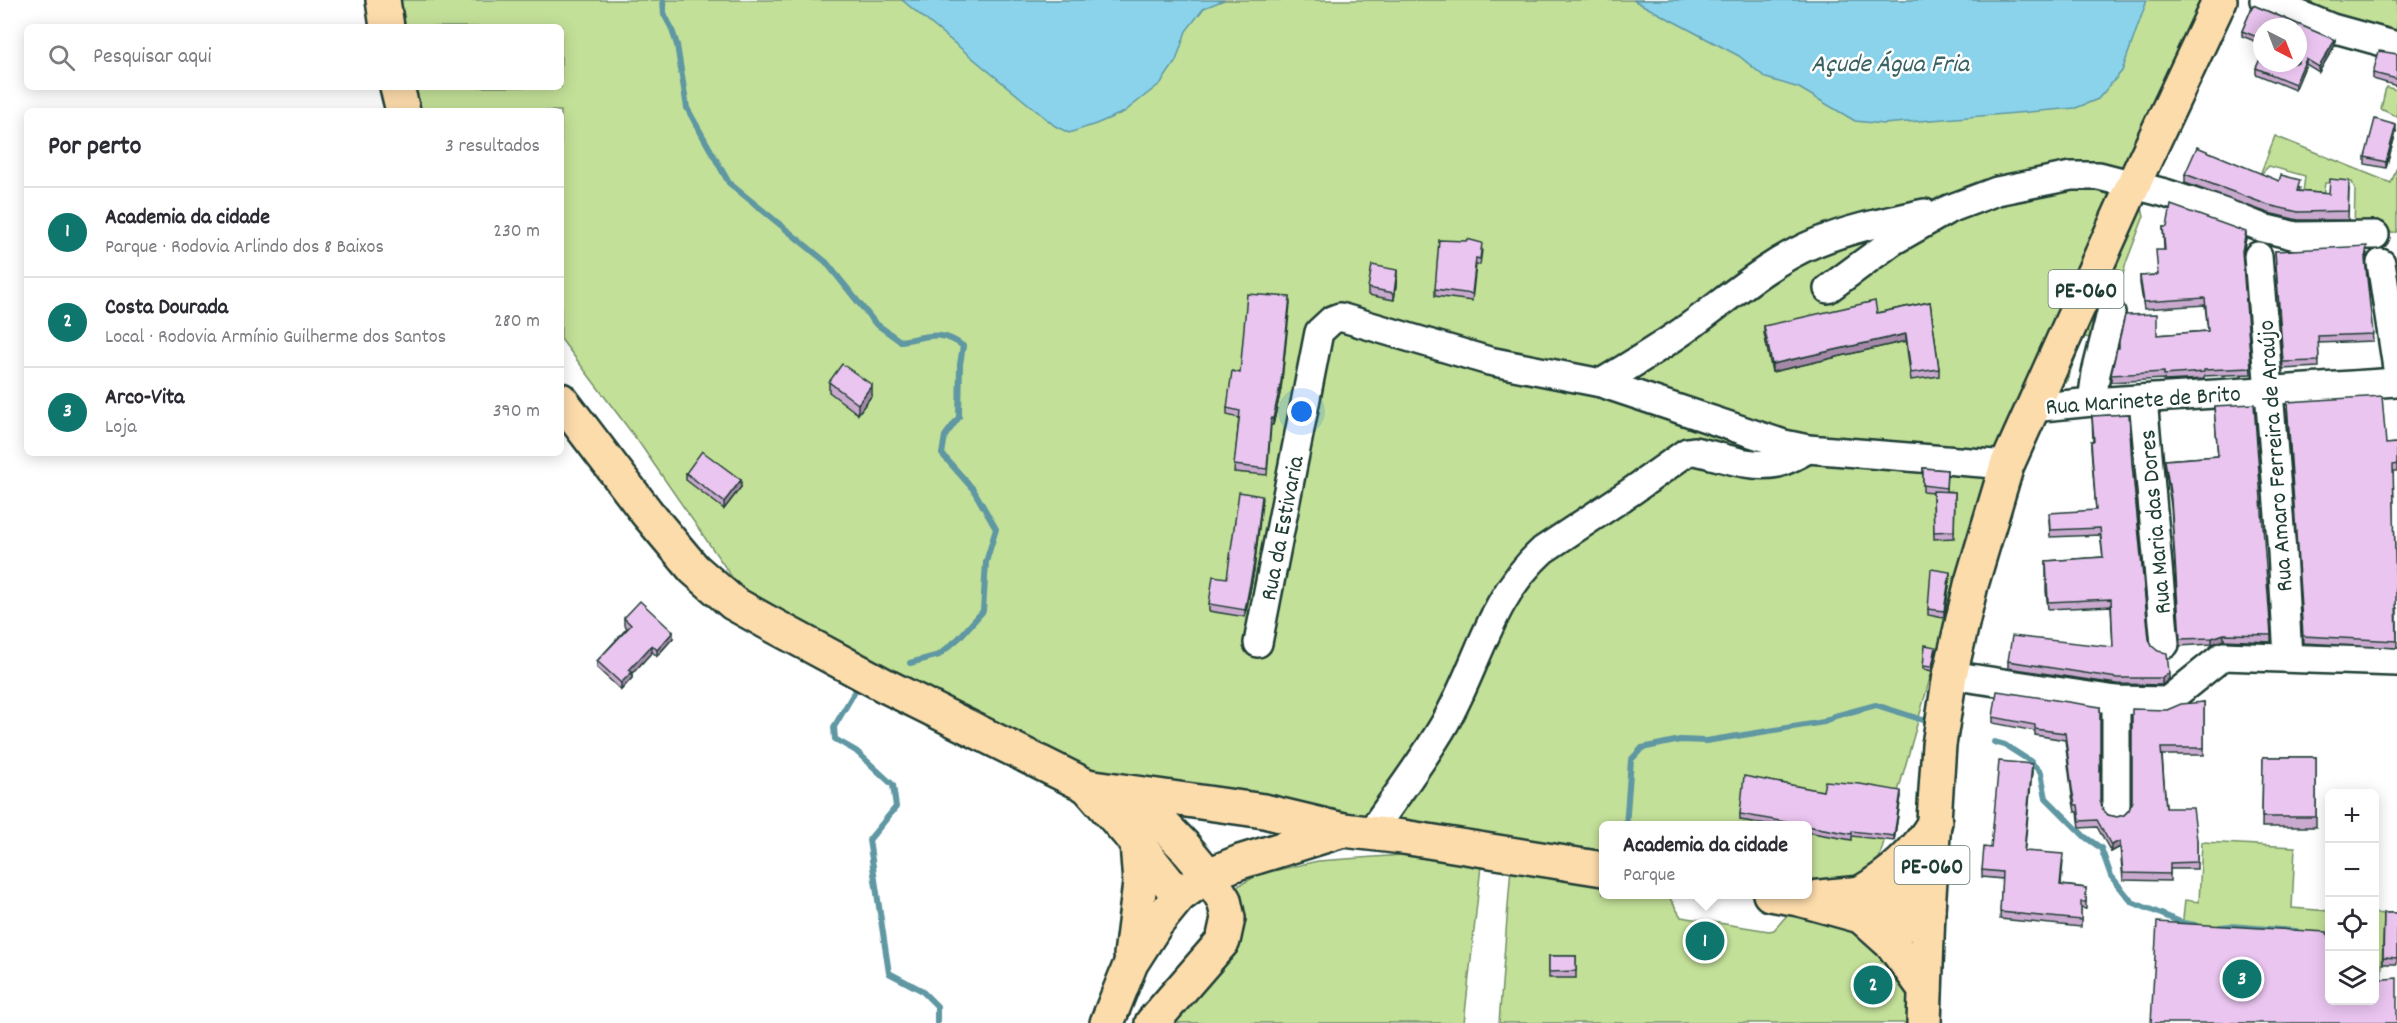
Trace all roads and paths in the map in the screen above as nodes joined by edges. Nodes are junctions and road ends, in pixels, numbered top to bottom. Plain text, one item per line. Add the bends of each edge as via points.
1 (383, 0) edge
2 (2220, 0) edge
3 (2264, 0) edge
4 (387, 24) edge
5 (2397, 46) edge
6 (398, 90) edge
7 (402, 108) edge
8 (2133, 185) junction
9 (1949, 209) junction
10 (2375, 235) dead end
11 (2258, 256) dead end
12 (2381, 263) dead end
13 (1828, 289) dead end
14 (2111, 313) dead end
15 (2397, 368) edge
16 (2397, 382) edge
17 (1601, 383) junction
18 (2270, 390) junction
19 (2143, 399) junction
20 (2092, 402) junction
21 (564, 404) edge
22 (2032, 408) junction
23 (1808, 449) junction
24 (2007, 465) junction
25 (1258, 643) dead end
26 (2165, 644) dead end
27 (2288, 657) junction
28 (2397, 662) edge
29 (1950, 675) junction
30 (2116, 700) junction
31 (1087, 786) junction
32 (1134, 795) junction
33 (2116, 808) dead end
34 (1936, 820) junction
35 (1357, 831) junction
36 (1137, 843) junction
37 (1599, 868) edge
38 (1208, 875) junction
39 (1179, 896) junction
40 (1801, 899) edge
41 (1861, 906) junction
42 (1928, 910) junction
43 (1131, 963) junction
44 (1925, 989) junction
45 (1107, 1023) edge
46 (1152, 1023) edge
47 (1924, 1023) edge

1 - 4 main road
2 - 8 main road, PE-060
3 - 5 street via 2332,28
6 - 7 main road
8 - 9 street via 2099,176 2071,176 1997,191
8 - 10 street via 2276,232 2296,236
8 - 22 main road, PE-060
9 - 13 street via 1893,241
9 - 17 street via 1851,230 1813,243 1771,267 1663,345
11 - 18 street, Rua Amaro Ferreira de Araújo
12 - 15 street
14 - 20 street
16 - 18 street, Rua Marinete de Brito
17 - 23 street
17 - 25 street, Rua da Estivaria via 1489,361 1340,317 1332,320 1319,332
18 - 19 street, Rua Marinete de Brito
18 - 27 street, Rua Amaro Ferreira de Araújo
19 - 20 street, Rua Marinete de Brito
19 - 26 street, Rua Maria das Dores
20 - 22 street, Rua Marinete de Brito
21 - 31 main road via 694,569 741,608
22 - 24 main road, PE-060
23 - 24 street
23 - 35 street via 1780,462 1762,465 1687,452 1531,561 1510,586 1445,724
24 - 29 main road, PE-060 via 1971,585
27 - 28 street
27 - 30 street via 2223,656 2167,701
29 - 30 street
29 - 34 main road, PE-060 via 1939,745
30 - 33 street
31 - 32 main road
31 - 36 main road
32 - 35 main road via 1264,812
32 - 38 main road
34 - 41 main road via 1918,848 1876,884
34 - 42 main road, PE-060
35 - 37 main road
35 - 38 main road via 1240,862
36 - 39 main road
36 - 43 main road via 1140,883
38 - 39 main road
38 - 46 main road via 1227,909 1228,928 1223,941
39 - 43 main road via 1150,931
40 - 41 main road
41 - 42 main road via 1897,894
41 - 44 main road
42 - 44 main road, PE-060
43 - 45 main road
44 - 47 main road, PE-060

